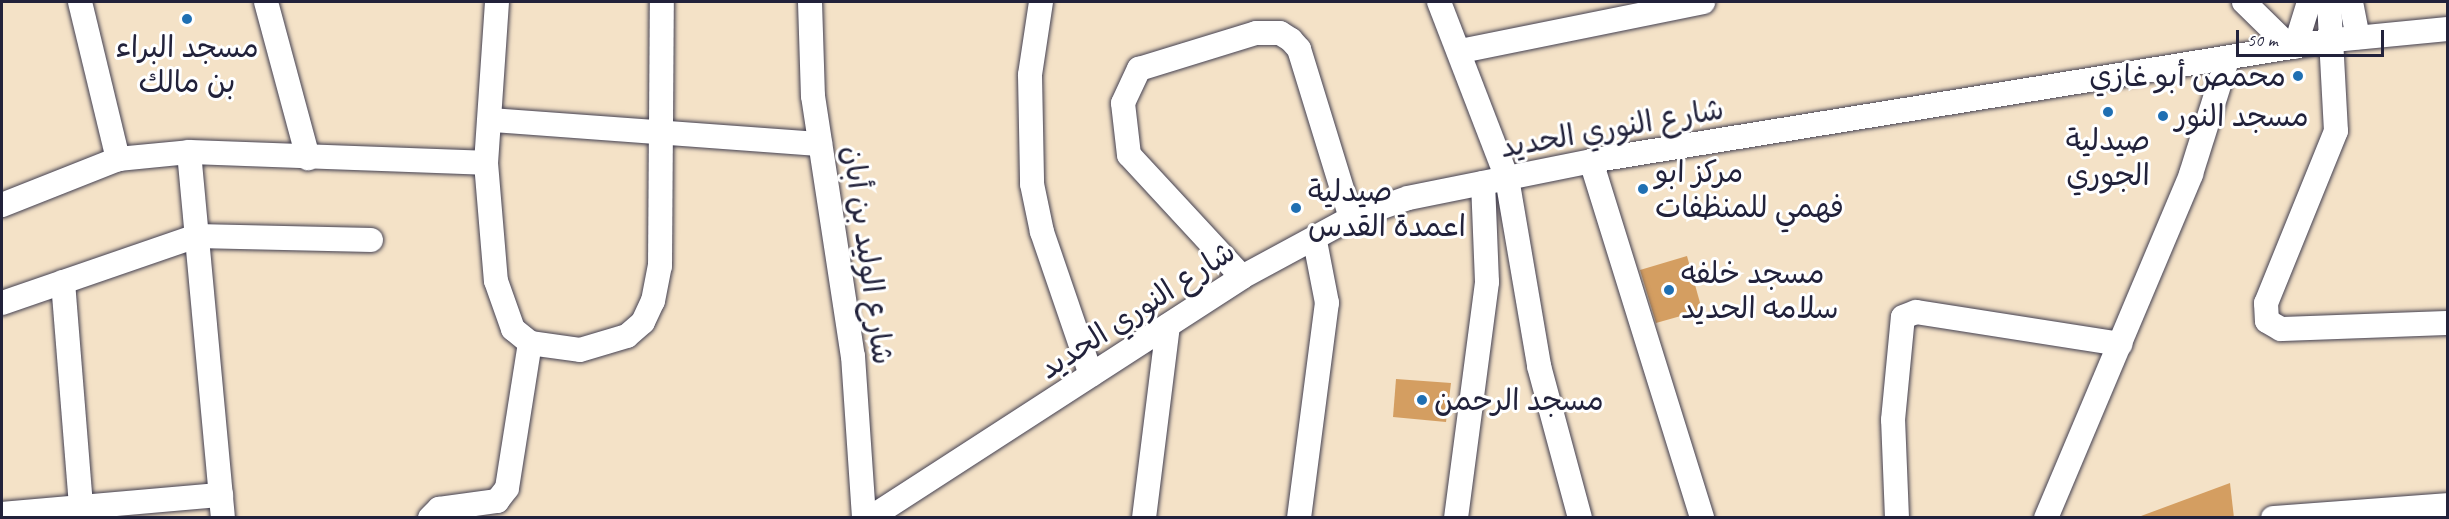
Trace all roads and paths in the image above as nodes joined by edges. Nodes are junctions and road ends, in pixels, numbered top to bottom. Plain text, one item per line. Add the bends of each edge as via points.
1 (80, 2) edge
2 (266, 2) edge
3 (497, 2) edge
4 (662, 2) edge
5 (810, 2) edge
6 (1041, 2) edge
7 (1439, 2) edge
8 (1703, 2) edge
9 (2244, 2) edge
10 (2309, 2) edge
11 (2329, 2) edge
12 (2351, 2) edge
13 (1639, 7) edge
14 (2448, 29) edge
15 (2347, 38) junction
16 (2293, 47) junction
17 (1461, 51) junction
18 (2227, 60) junction
19 (492, 120) junction
20 (659, 132) junction
21 (820, 144) junction
22 (189, 152) junction
23 (308, 158) junction
24 (118, 159) junction
25 (1591, 161) junction
26 (486, 163) junction
27 (1507, 178) junction
28 (1483, 183) junction
29 (2, 205) edge
30 (1351, 218) junction
31 (197, 236) junction
32 (370, 240) dead end
33 (1315, 241) junction
34 (1242, 277) junction
35 (63, 282) junction
36 (2, 303) edge
37 (2448, 323) edge
38 (1168, 325) junction
39 (530, 343) junction
40 (2121, 344) junction
41 (1091, 375) junction
42 (2448, 505) edge
43 (222, 506) edge
44 (895, 512) edge
45 (81, 513) edge
46 (2, 514) edge
47 (430, 518) edge
48 (864, 518) edge
49 (870, 518) edge
50 (1144, 518) edge
51 (1299, 518) edge
52 (1456, 518) edge
53 (1580, 518) edge
54 (1702, 518) edge
55 (1897, 518) edge
56 (2046, 518) edge
57 (2273, 518) edge

1 - 24 street
2 - 23 street
3 - 19 street
4 - 20 street
5 - 21 street, شارع الوليد بن أبان
6 - 41 street via 1030,75 1032,184 1042,232
7 - 17 street
8 - 13 street
9 - 16 street
10 - 16 street
11 - 15 street
12 - 15 street
13 - 17 street
14 - 15 street, شارع النوري الحديد
15 - 16 street, شارع النوري الحديد
15 - 37 street via 2336,131 2266,303 2267,321 2281,329
16 - 18 street, شارع النوري الحديد
17 - 27 street
18 - 25 street, شارع النوري الحديد
18 - 40 street via 2191,174
19 - 20 street
19 - 26 street
20 - 21 street
20 - 39 street via 660,266 644,322 627,336 580,350
21 - 48 street, شارع الوليد بن أبان via 853,356
22 - 23 street
22 - 24 street
22 - 31 street
23 - 26 street
24 - 29 street
25 - 27 street, شارع النوري الحديد
25 - 54 street
26 - 39 street via 496,281 513,330
27 - 28 street, شارع النوري الحديد
27 - 53 street via 1539,366
28 - 30 street, شارع النوري الحديد via 1408,198
28 - 52 street via 1487,282
30 - 33 street, شارع النوري الحديد
30 - 34 street via 1299,49 1291,40 1280,33 1256,33 1139,69 1123,103 1129,156
31 - 32 street
31 - 35 street
31 - 43 street
33 - 34 street, شارع النوري الحديد
33 - 51 street via 1327,303
34 - 38 street, شارع النوري الحديد
35 - 36 street
35 - 45 street
38 - 41 street, شارع النوري الحديد
38 - 50 street
39 - 47 street via 507,488 497,501 439,508
40 - 55 street via 1916,312 1903,317 1893,420
40 - 56 street
41 - 44 street, شارع النوري الحديد
42 - 57 street
43 - 45 street
44 - 49 street, شارع النوري الحديد
45 - 46 street

